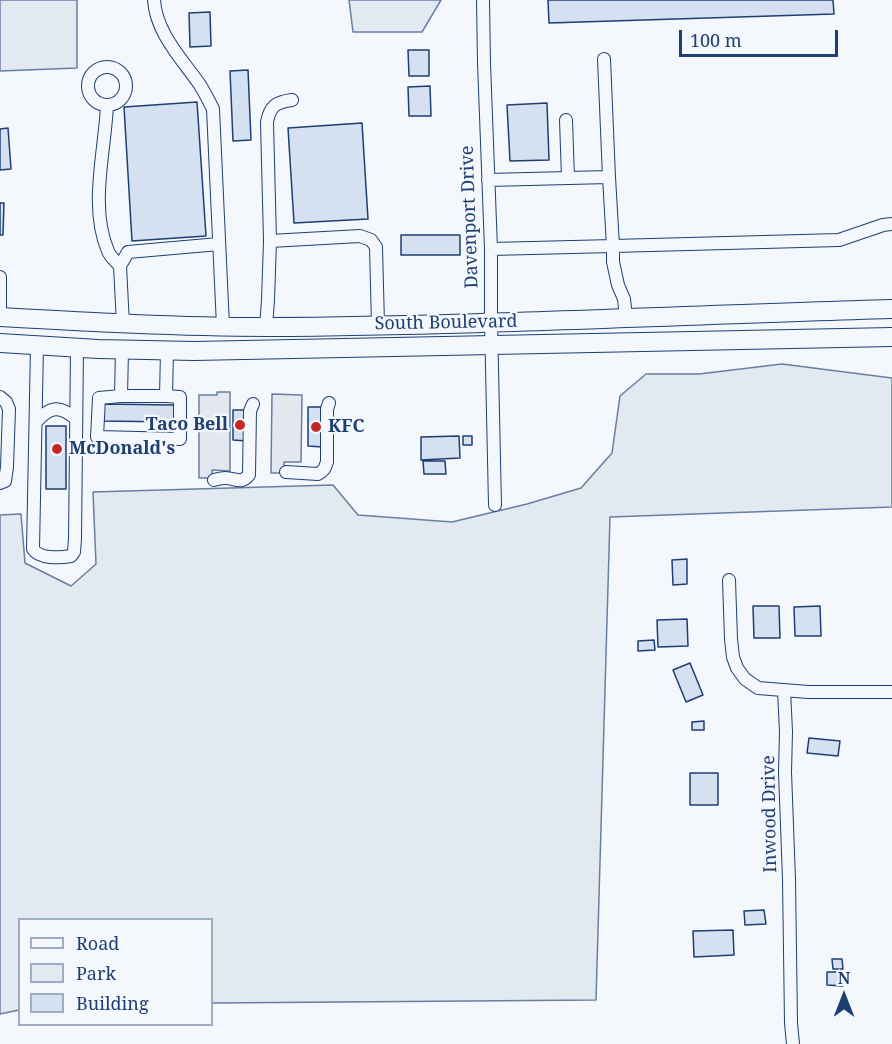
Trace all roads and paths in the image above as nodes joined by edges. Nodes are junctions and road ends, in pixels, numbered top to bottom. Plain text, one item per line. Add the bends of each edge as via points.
1 (154, 0) edge
2 (483, 0) edge
3 (604, 59) dead end
4 (292, 100) dead end
5 (107, 105) dead end
6 (566, 120) dead end
7 (609, 177) junction
8 (568, 178) junction
9 (488, 180) junction
10 (892, 224) edge
11 (270, 241) junction
12 (219, 244) junction
13 (613, 246) junction
14 (491, 249) junction
15 (120, 266) junction
16 (0, 277) edge
17 (892, 309) edge
18 (0, 317) edge
19 (626, 317) junction
20 (491, 322) junction
21 (440, 323) junction
22 (123, 324) junction
23 (378, 325) junction
24 (223, 326) junction
25 (266, 327) junction
26 (892, 337) edge
27 (0, 343) edge
28 (491, 345) junction
29 (46, 346) junction
30 (77, 348) junction
31 (395, 348) junction
32 (122, 350) junction
33 (167, 351) junction
34 (122, 396) junction
35 (166, 396) junction
36 (0, 397) edge
37 (329, 403) dead end
38 (254, 404) dead end
39 (76, 419) junction
40 (36, 422) junction
41 (286, 472) dead end
42 (214, 480) dead end
43 (0, 483) edge
44 (495, 505) dead end
45 (729, 580) dead end
46 (784, 690) junction
47 (892, 692) edge
48 (793, 1044) edge

1 - 12 street via 156,17 168,41 213,109
2 - 9 street, Davenport Drive
3 - 7 street
4 - 11 street via 280,101 273,107 267,122
5 - 15 street via 98,201 108,253
6 - 8 street
7 - 8 street
7 - 13 street
8 - 9 street
9 - 14 street, Davenport Drive
10 - 13 street via 839,240
11 - 23 street via 360,236 371,240 376,247
11 - 25 street
12 - 15 street via 128,252
12 - 24 street
13 - 14 street
13 - 19 street
14 - 20 street, Davenport Drive
15 - 22 street
16 - 18 street
17 - 19 highway, South Boulevard
18 - 22 highway, South Boulevard
19 - 20 highway, South Boulevard
20 - 21 highway, South Boulevard
20 - 28 street, Davenport Drive
21 - 23 highway, South Boulevard
21 - 31 highway via 447,334 439,342
22 - 24 highway, South Boulevard
22 - 29 highway via 121,332 106,342
23 - 25 highway, South Boulevard
24 - 25 highway, South Boulevard
26 - 28 highway, South Boulevard
27 - 29 highway, South Boulevard
28 - 31 highway, South Boulevard
28 - 44 street, Davenport Drive
29 - 30 highway, South Boulevard
29 - 40 street
30 - 32 highway, South Boulevard
30 - 39 street
31 - 33 highway, South Boulevard
32 - 33 highway, South Boulevard
32 - 34 street
33 - 35 street
34 - 35 street
34 - 35 street via 99,398 98,437 180,439 180,397
36 - 43 street via 9,409 7,467 5,481
37 - 41 street via 325,468 318,474
38 - 42 street via 250,411 247,479
39 - 40 street via 60,409 52,409
39 - 40 street via 75,539 74,552 66,557 40,555 33,549
45 - 46 street via 731,639 737,668 758,688
46 - 47 street
46 - 48 street, Inwood Drive

